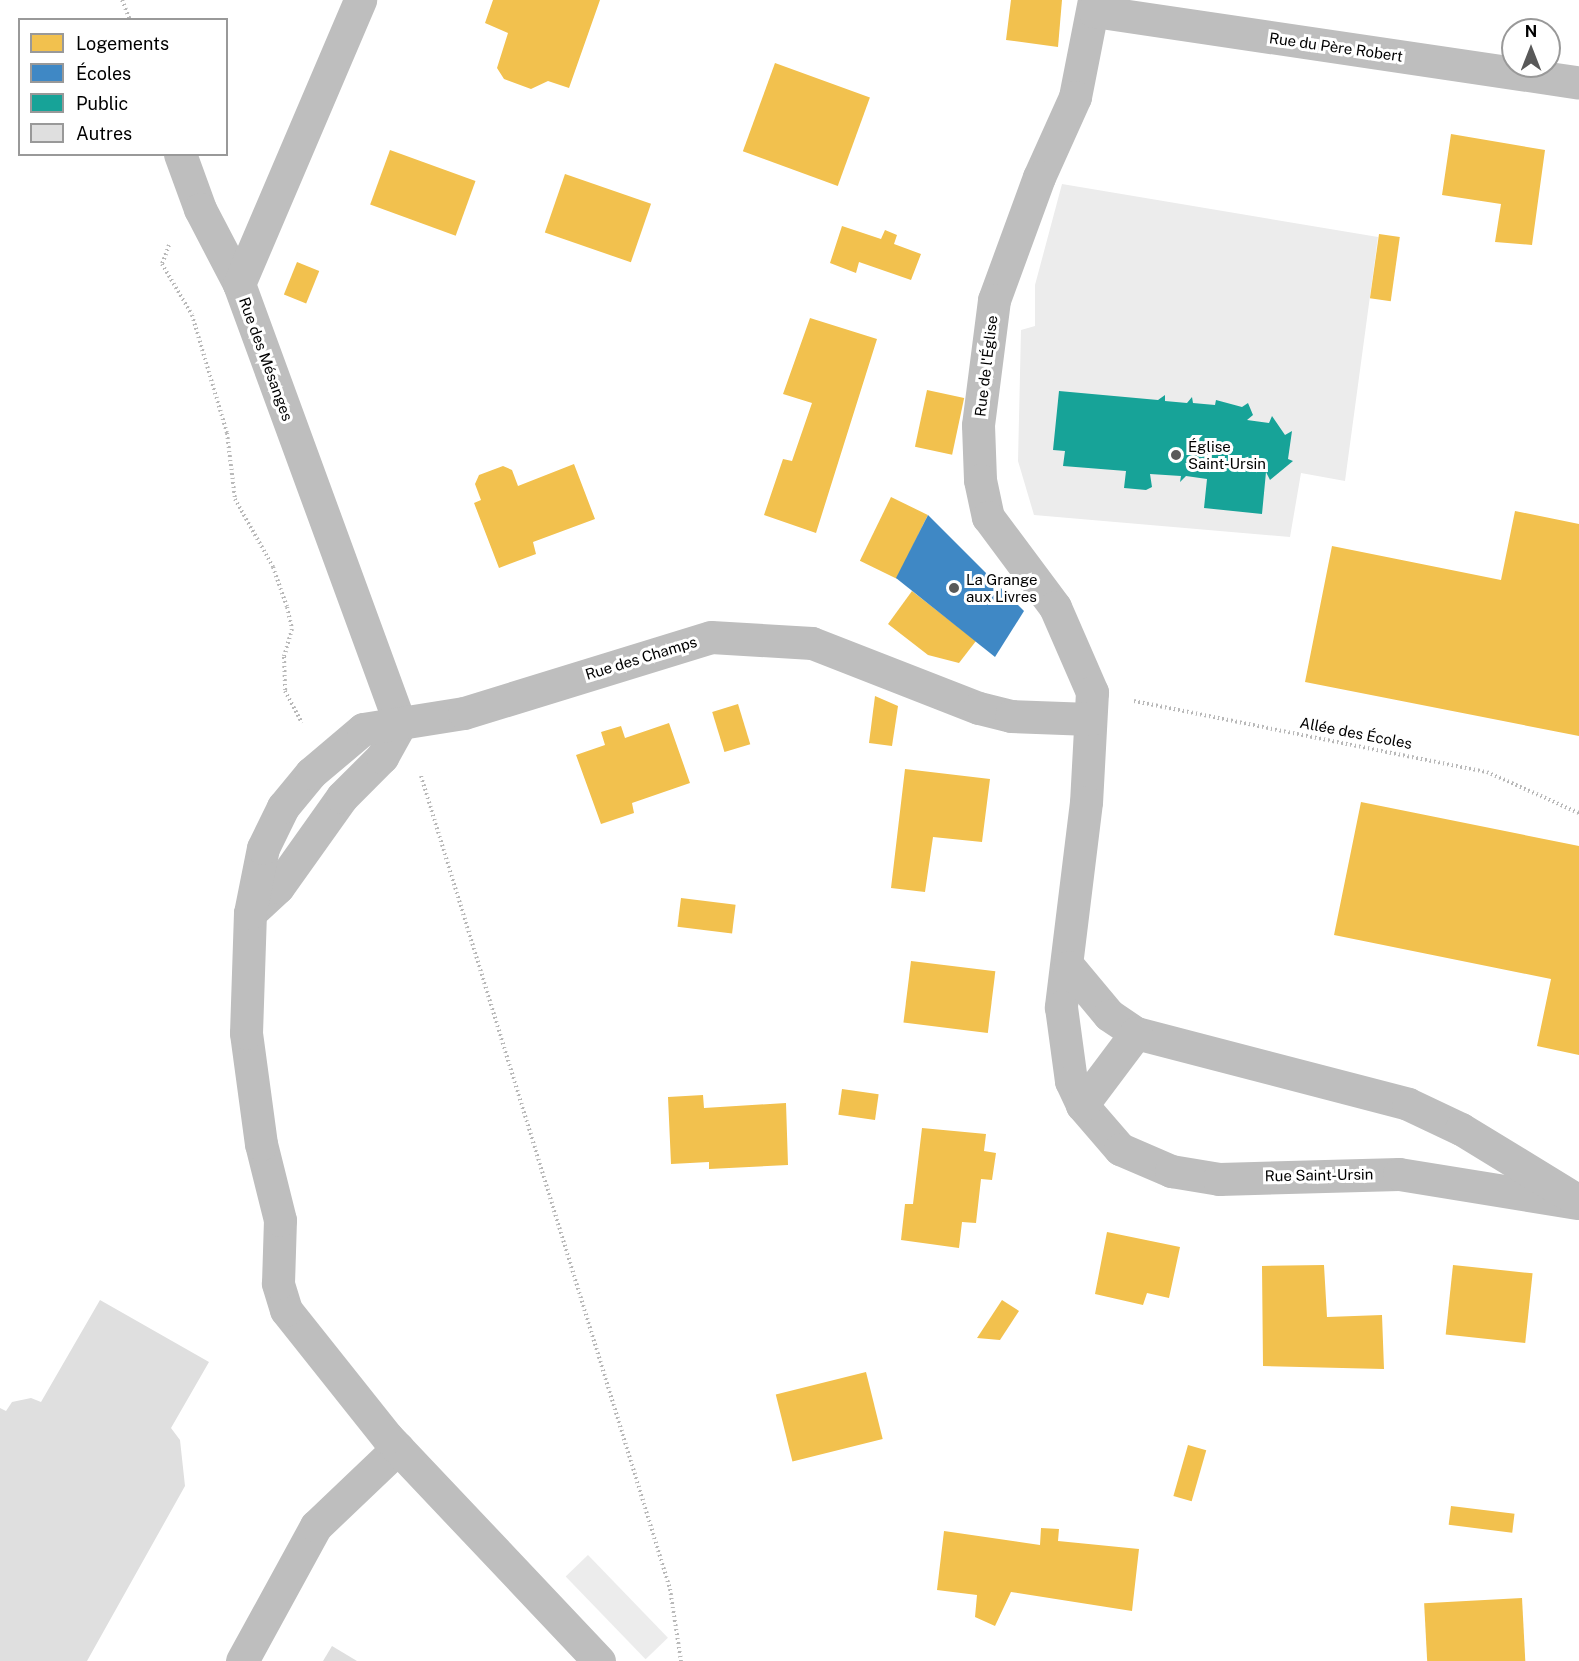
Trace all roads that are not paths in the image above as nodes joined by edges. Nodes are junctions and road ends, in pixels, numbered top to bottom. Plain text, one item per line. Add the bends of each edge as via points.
1 (360, 0) edge
2 (1094, 5) edge
3 (1579, 83) edge
4 (181, 156) edge
5 (239, 284) junction
6 (1090, 719) junction
7 (400, 724) junction
8 (250, 912) junction
9 (1069, 967) junction
10 (1136, 1033) junction
11 (1082, 1105) junction
12 (1579, 1202) edge
13 (398, 1448) junction
14 (242, 1661) edge
15 (599, 1661) edge

1 - 5 street, Rue des Mésanges
2 - 3 street, Rue du Père Robert
2 - 6 street, Rue de l'Église via 1075,97 1039,177 994,300 978,425 980,480 988,517 1074,640 1092,692
4 - 5 street via 200,208
5 - 7 street, Rue des Mésanges
6 - 7 street, Rue des Champs via 1011,716 979,708 812,643 711,637 464,713
6 - 9 street, Rue Saint-Ursin
7 - 8 street via 382,757 342,796 278,888
7 - 8 street, Rue des Champs via 363,729 332,755 283,807 263,848
8 - 13 street, Rue des Champs via 246,1034 261,1144 280,1220 278,1283 286,1310
9 - 10 street, Rue Saint-Ursin via 1109,1015
9 - 11 street, Rue Saint-Ursin via 1061,1007 1063,1043
10 - 11 street
10 - 12 street, Rue Saint-Ursin via 1408,1104 1558,1184
11 - 12 street, Rue Saint-Ursin via 1120,1149 1171,1171 1219,1179 1399,1174
13 - 14 street via 316,1526
13 - 15 street, Rue des Champs

